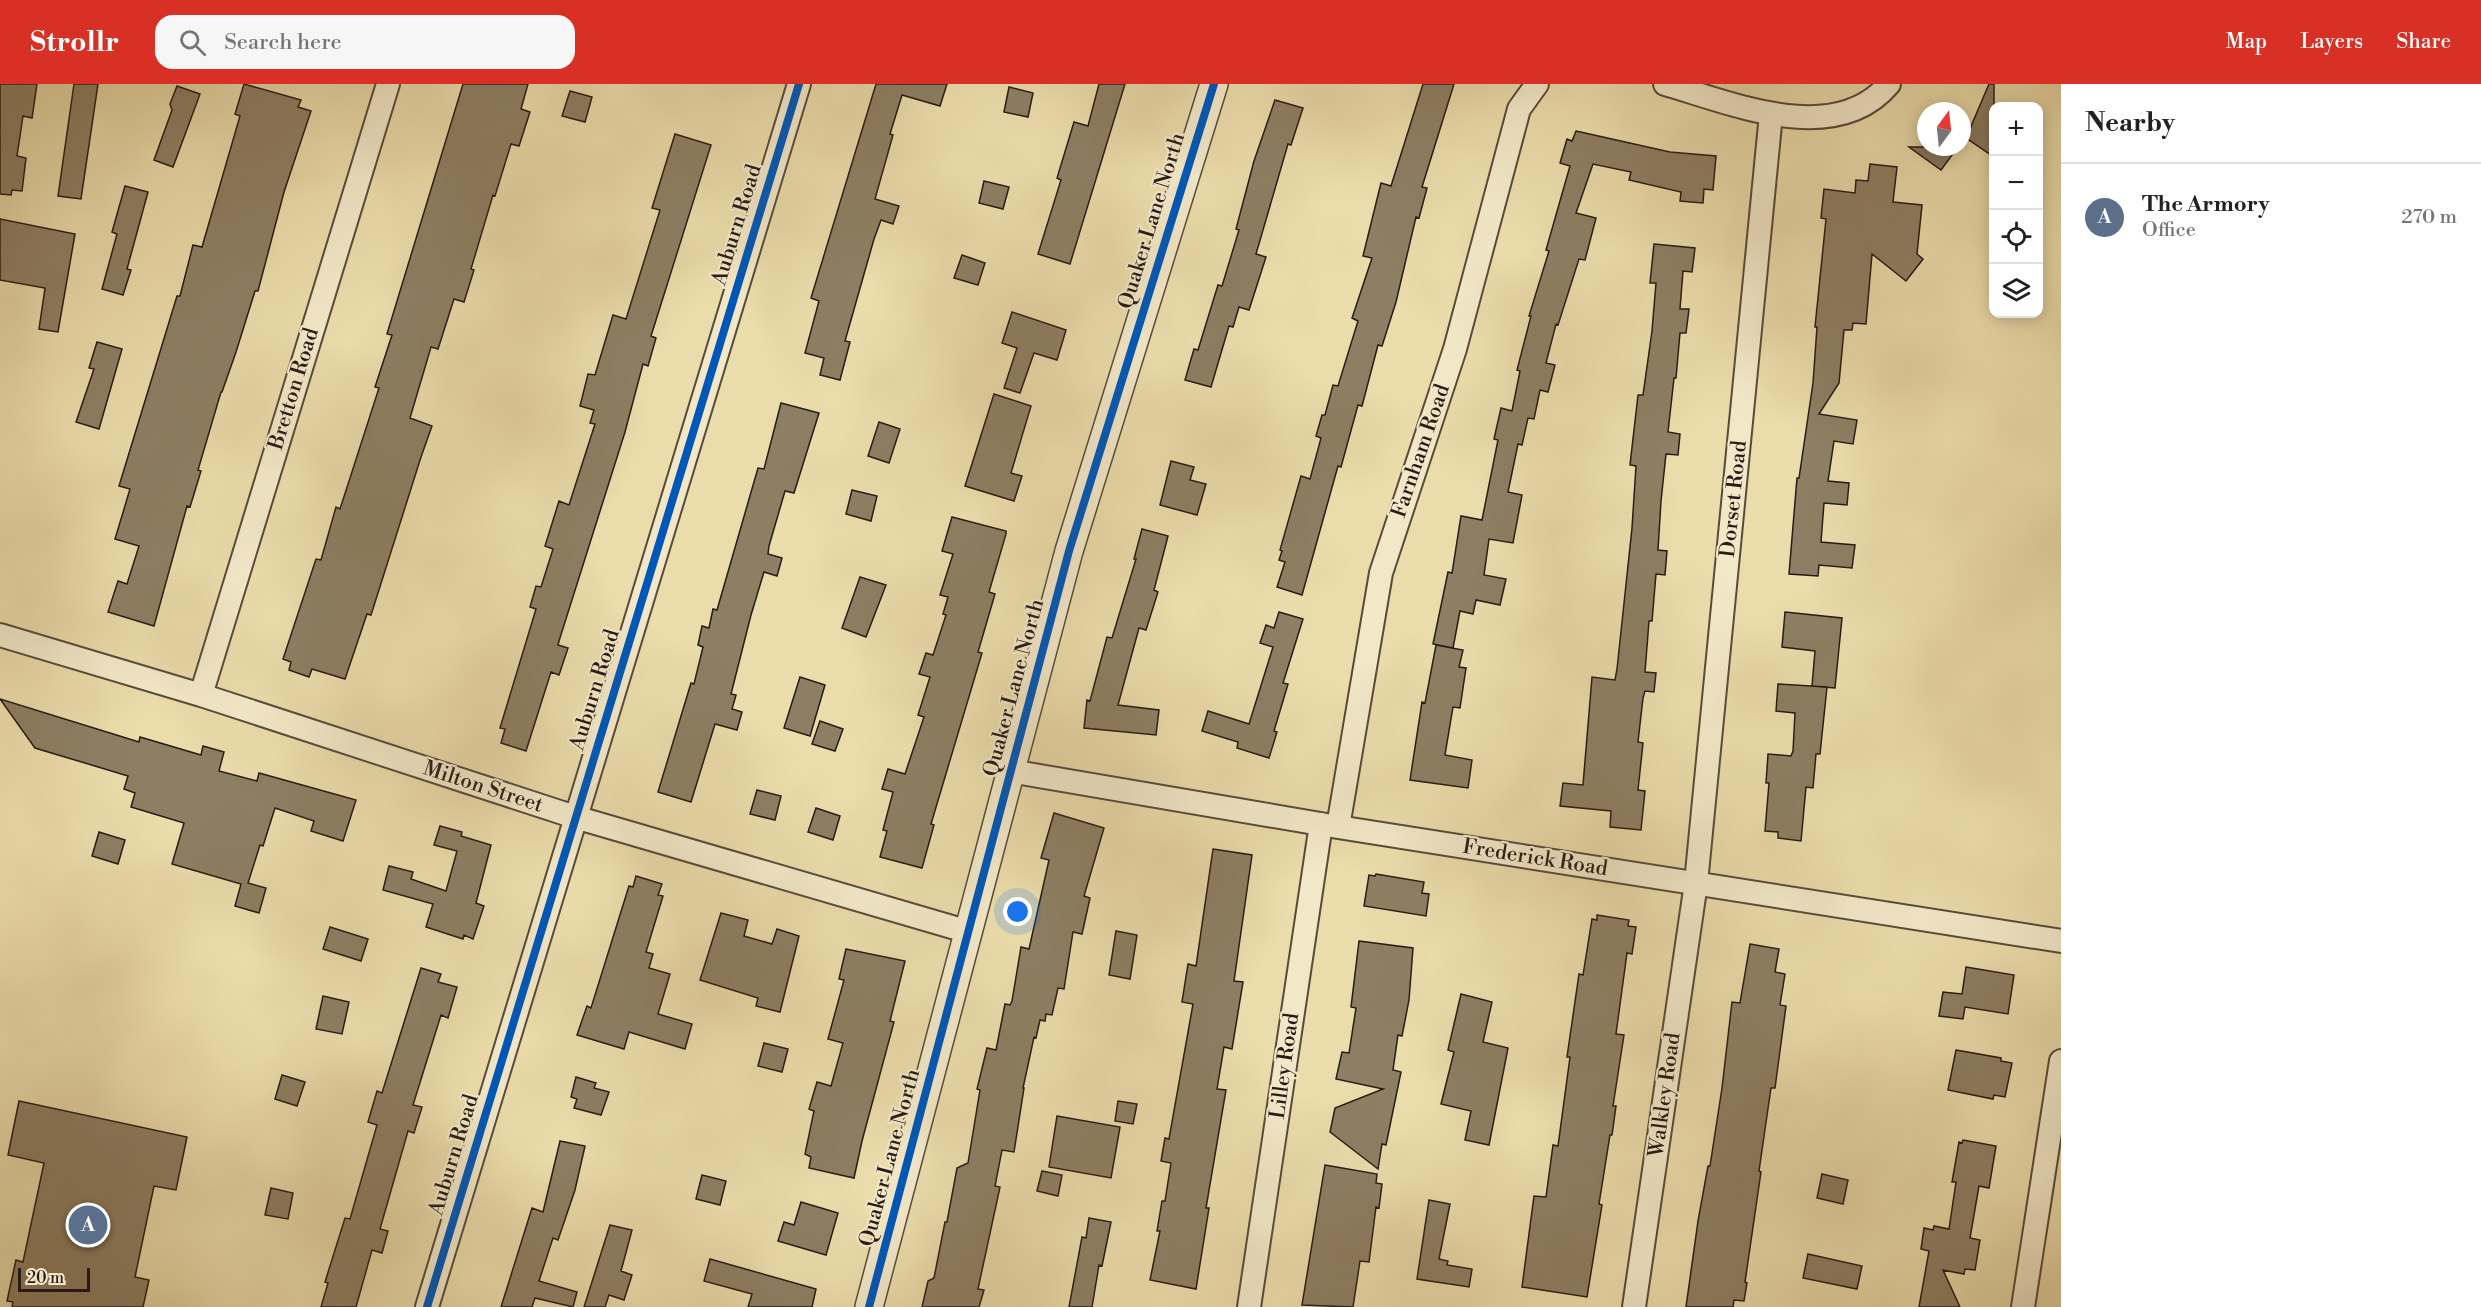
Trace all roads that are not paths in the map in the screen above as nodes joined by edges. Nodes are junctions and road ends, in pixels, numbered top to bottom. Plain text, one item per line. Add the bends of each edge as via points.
1 (388, 84) edge
2 (799, 84) edge
3 (1214, 84) edge
4 (1537, 84) edge
5 (1665, 84) edge
6 (1889, 84) edge
7 (1771, 114) junction
8 (0, 635) edge
9 (201, 695) junction
10 (1010, 771) junction
11 (575, 817) junction
12 (1329, 826) junction
13 (1696, 883) junction
14 (969, 932) junction
15 (2061, 941) edge
16 (2061, 1061) edge
17 (426, 1307) edge
18 (869, 1307) edge
19 (1249, 1307) edge
20 (1634, 1307) edge
21 (2023, 1307) edge

1 - 9 street, Bretton Road
2 - 11 street, Auburn Road
3 - 10 street, Quaker Lane North via 1069,551
4 - 12 street, Farnham Road via 1519,109 1455,349 1380,573
5 - 7 street
6 - 7 street via 1874,99 1835,114
7 - 13 street, Dorset Road
8 - 9 street, Milton Street
9 - 11 street, Milton Street
10 - 12 street, Frederick Road
10 - 14 street, Quaker Lane North
11 - 14 street, Milton Street
11 - 17 street, Auburn Road
12 - 13 street, Frederick Road
12 - 19 street, Lilley Road
13 - 15 street, Frederick Road
13 - 20 street, Walkley Road
14 - 18 street, Quaker Lane North
16 - 21 street

